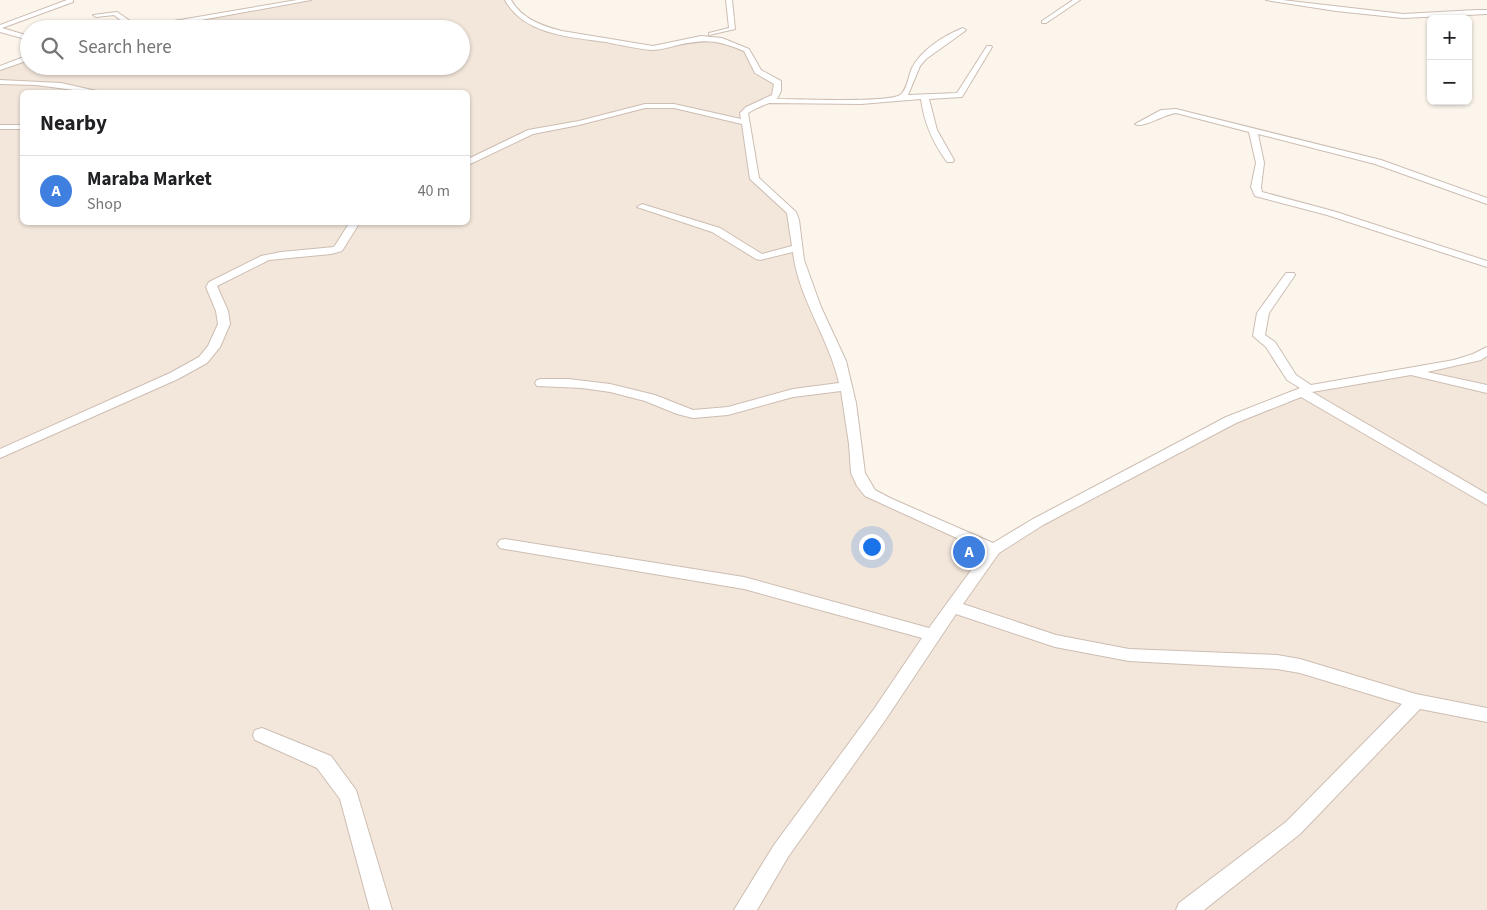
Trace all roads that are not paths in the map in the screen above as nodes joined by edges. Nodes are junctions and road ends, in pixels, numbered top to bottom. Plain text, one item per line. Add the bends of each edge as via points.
1 (70, 0) edge
2 (308, 0) edge
3 (508, 0) edge
4 (729, 0) edge
5 (1077, 0) edge
6 (1269, 0) edge
7 (1487, 12) edge
8 (96, 15) dead end
9 (22, 20) edge
10 (125, 20) edge
11 (191, 20) edge
12 (20, 21) edge
13 (1044, 22) dead end
14 (0, 28) edge
15 (963, 30) dead end
16 (20, 35) edge
17 (701, 38) junction
18 (989, 47) dead end
19 (20, 61) edge
20 (0, 68) edge
21 (0, 82) edge
22 (88, 90) edge
23 (903, 98) junction
24 (925, 98) junction
25 (767, 101) junction
26 (744, 122) junction
27 (1139, 124) dead end
28 (0, 127) edge
29 (20, 127) edge
30 (1253, 132) junction
31 (950, 160) dead end
32 (470, 161) edge
33 (1487, 201) edge
34 (642, 207) dead end
35 (353, 225) edge
36 (798, 248) junction
37 (1487, 264) edge
38 (1290, 275) dead end
39 (1487, 351) edge
40 (1408, 371) junction
41 (541, 383) dead end
42 (846, 386) junction
43 (1487, 389) edge
44 (1305, 390) junction
45 (0, 454) edge
46 (1487, 500) edge
47 (505, 544) dead end
48 (994, 549) junction
49 (952, 607) junction
50 (933, 635) junction
51 (1416, 701) junction
52 (1487, 715) edge
53 (262, 736) dead end
54 (381, 910) edge
55 (745, 910) edge
56 (1187, 910) edge

1 - 9 street
2 - 11 street
3 - 17 street via 523,18 562,33 653,48
4 - 17 street via 732,29
5 - 13 street
6 - 7 street via 1402,16
8 - 10 street via 115,13
12 - 14 street
14 - 16 street
15 - 23 street via 918,63
17 - 25 street via 722,40 747,50 758,71 778,82 777,95
18 - 24 street via 959,95
19 - 20 street
21 - 22 street via 21,81
23 - 24 street
23 - 25 street via 885,102
24 - 31 street via 926,111
25 - 26 street via 746,110
26 - 32 street via 674,106 645,106 531,132
26 - 36 street via 755,179 791,212
27 - 30 street via 1164,112 1176,111
28 - 29 street
30 - 33 street via 1378,162
30 - 37 street via 1260,163 1258,194 1330,213
34 - 36 street via 716,230 760,257
35 - 45 street via 338,248 331,251 284,254 264,259 213,284 211,287 224,324 214,347 203,360
36 - 42 street via 815,307 840,361
38 - 44 street via 1263,313 1259,336 1271,345 1291,378
39 - 40 street via 1456,363
40 - 43 street
40 - 44 street
41 - 42 street via 563,382 605,388 647,397 693,414 721,412 788,395
42 - 48 street via 858,473 870,493
44 - 46 street
44 - 48 street via 1201,434
47 - 50 street via 744,583
48 - 49 street
49 - 50 street
49 - 51 street via 1056,641 1129,655 1277,662
50 - 55 street via 781,851
51 - 52 street
51 - 56 street via 1293,828
53 - 54 street via 324,762 349,796

